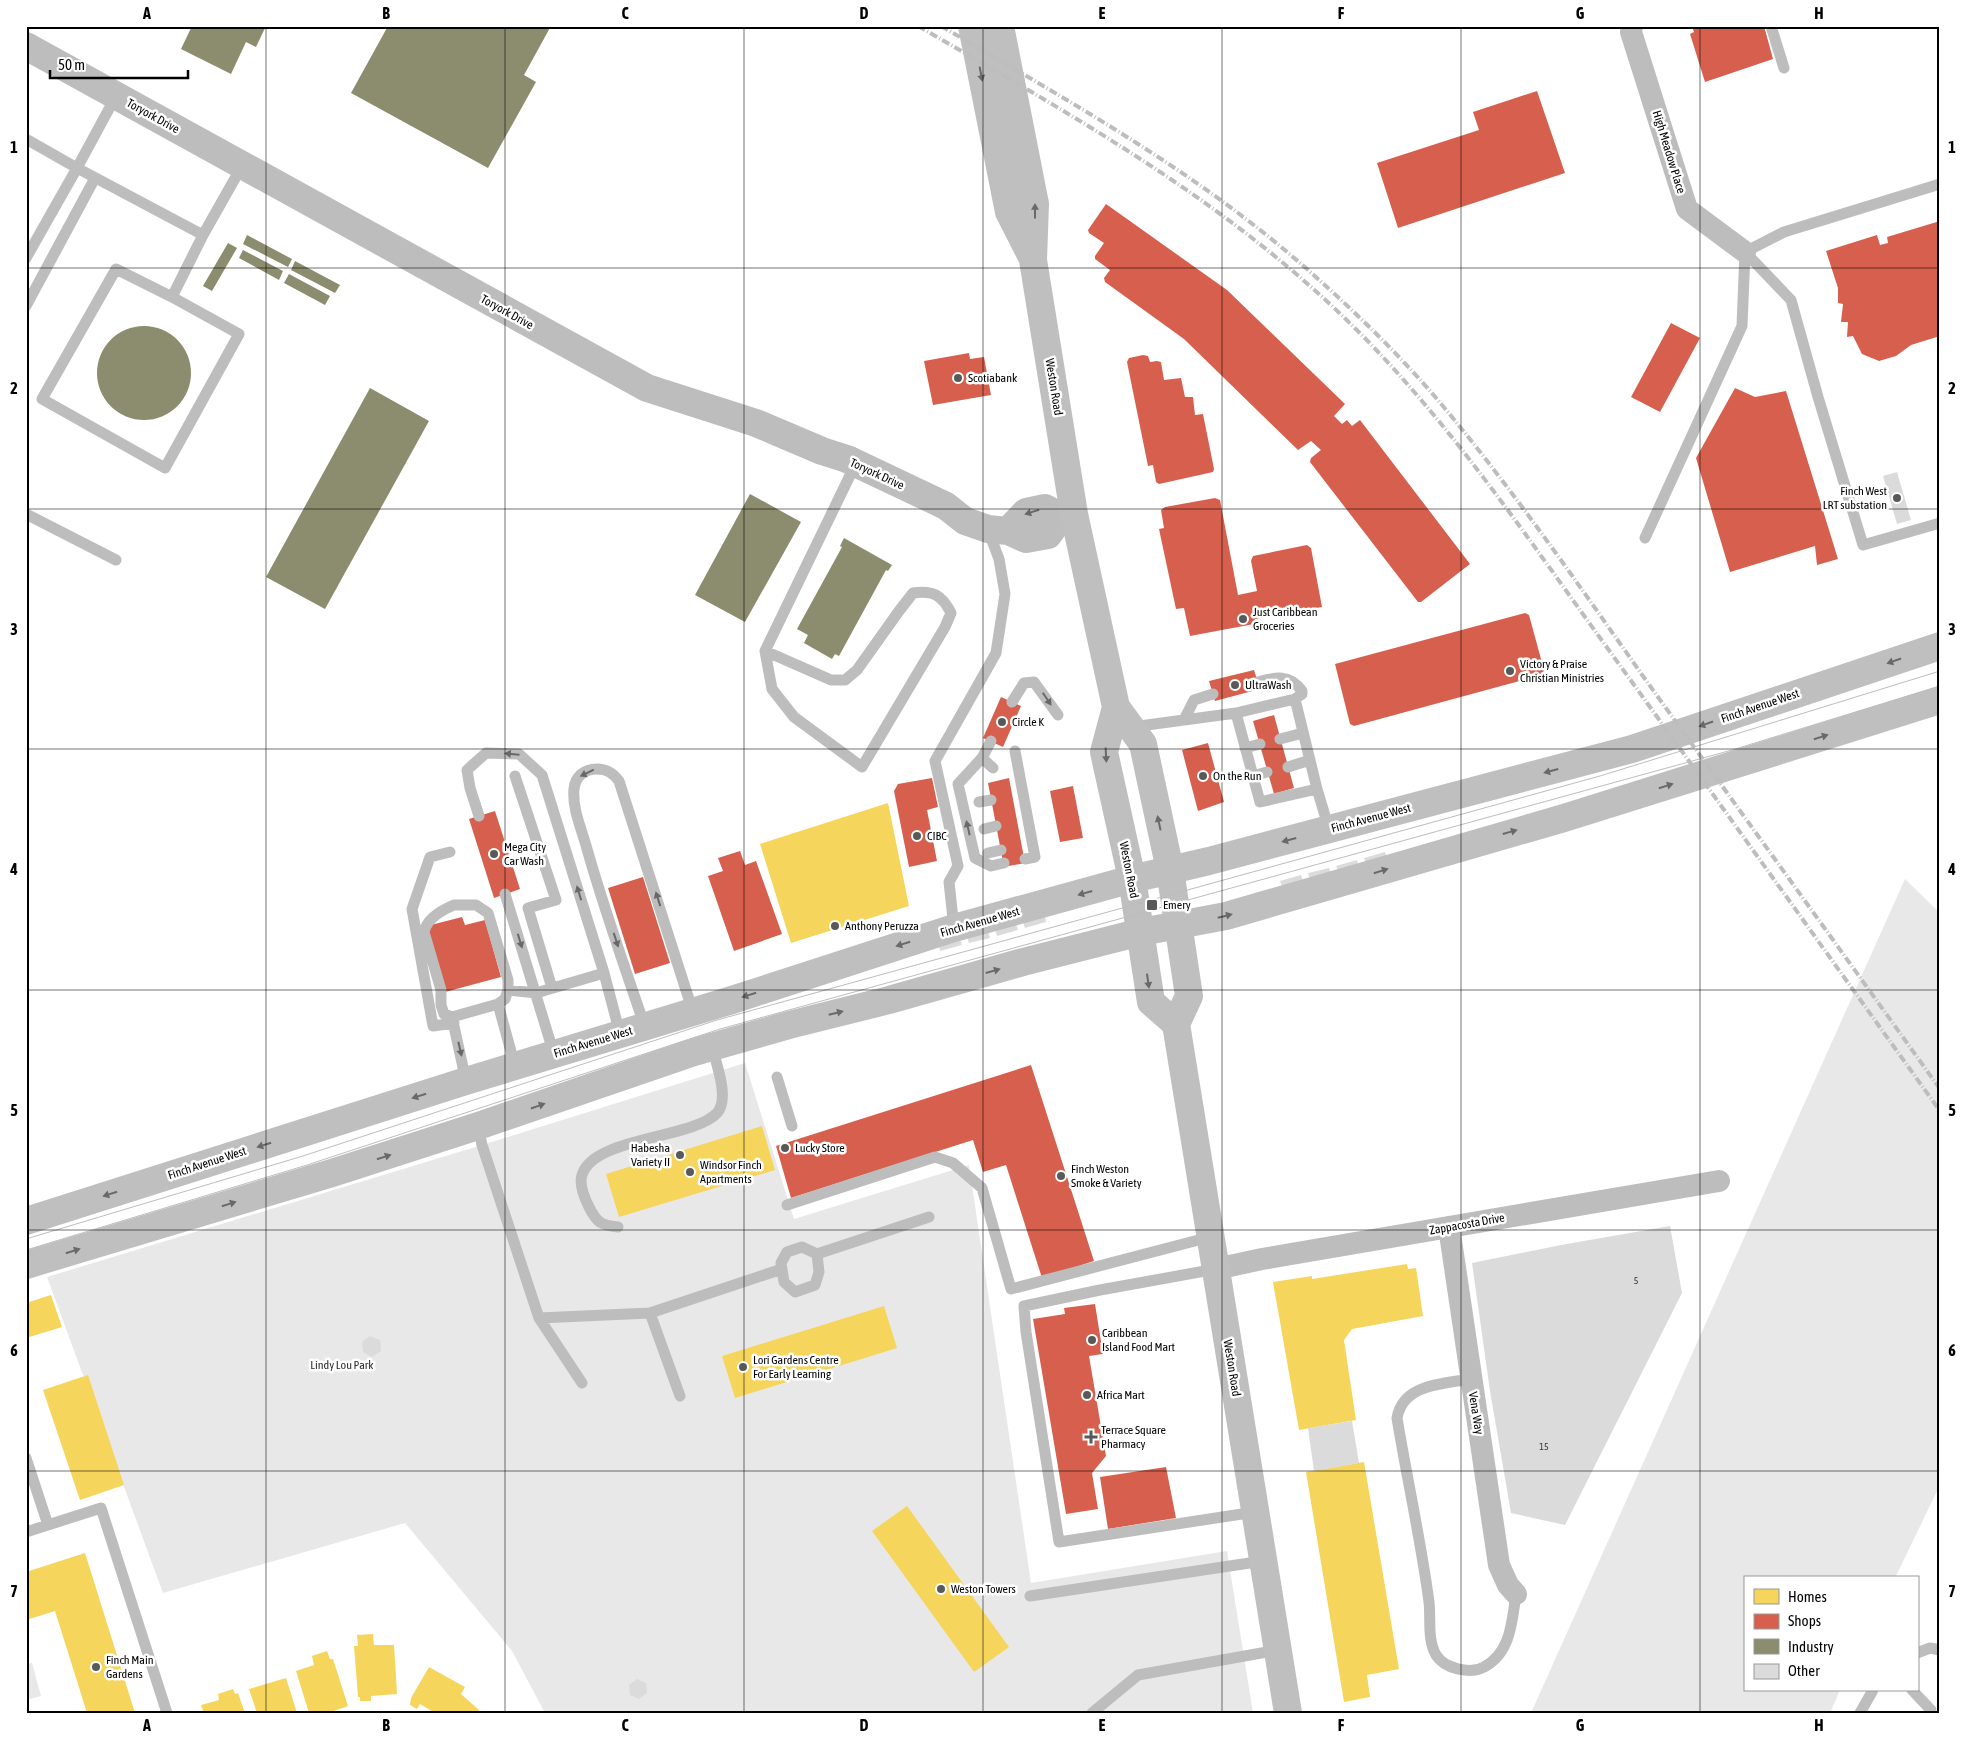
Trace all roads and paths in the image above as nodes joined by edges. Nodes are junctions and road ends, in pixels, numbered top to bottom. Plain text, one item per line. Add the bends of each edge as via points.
1 (972, 26) edge
2 (1000, 26) edge
3 (1632, 26) edge
4 (1770, 26) edge
5 (26, 46) edge
6 (1784, 68) dead end
7 (116, 96) junction
8 (26, 140) edge
9 (242, 166) junction
10 (77, 168) junction
11 (96, 178) junction
12 (1940, 184) edge
13 (203, 234) junction
14 (1745, 252) junction
15 (26, 258) edge
16 (1033, 260) junction
17 (172, 297) junction
18 (26, 306) edge
19 (856, 464) junction
20 (26, 514) edge
21 (1068, 516) junction
22 (1940, 522) edge
23 (998, 530) junction
24 (1645, 538) dead end
25 (116, 560) dead end
26 (1940, 646) edge
27 (765, 651) junction
28 (1258, 682) dead end
29 (1213, 694) dead end
30 (1295, 700) junction
31 (1940, 700) edge
32 (1012, 702) dead end
33 (1236, 713) junction
34 (1058, 715) dead end
35 (1123, 717) junction
36 (1184, 720) junction
37 (1303, 732) junction
38 (1280, 739) dead end
39 (991, 741) dead end
40 (1260, 744) dead end
41 (1245, 748) junction
42 (1015, 751) dead end
43 (982, 758) junction
44 (1310, 760) junction
45 (1288, 767) dead end
46 (993, 768) dead end
47 (1268, 772) dead end
48 (515, 776) dead end
49 (1253, 776) junction
50 (1317, 789) junction
51 (991, 800) dead end
52 (979, 802) dead end
53 (479, 816) dead end
54 (996, 826) dead end
55 (984, 829) dead end
56 (1329, 829) junction
57 (1001, 850) dead end
58 (450, 852) dead end
59 (988, 853) dead end
60 (1024, 859) dead end
61 (1004, 863) dead end
62 (1170, 870) junction
63 (1132, 879) junction
64 (505, 894) dead end
65 (1178, 926) junction
66 (954, 928) junction
67 (1141, 932) junction
68 (604, 973) junction
69 (552, 988) junction
70 (508, 990) junction
71 (536, 993) junction
72 (498, 1004) junction
73 (693, 1012) junction
74 (453, 1020) junction
75 (1176, 1024) junction
76 (633, 1030) junction
77 (712, 1047) junction
78 (554, 1054) junction
79 (515, 1066) junction
80 (777, 1077) dead end
81 (466, 1081) junction
82 (478, 1126) junction
83 (792, 1126) dead end
84 (1719, 1181) dead end
85 (787, 1205) dead end
86 (929, 1217) dead end
87 (26, 1220) edge
88 (618, 1227) dead end
89 (1449, 1227) junction
90 (1210, 1237) junction
91 (817, 1254) junction
92 (26, 1264) edge
93 (782, 1269) junction
94 (1216, 1269) junction
95 (650, 1313) junction
96 (539, 1318) junction
97 (1470, 1379) junction
98 (582, 1383) dead end
99 (680, 1396) dead end
100 (27, 1466) edge
101 (1255, 1512) junction
102 (48, 1525) junction
103 (26, 1532) edge
104 (1263, 1561) junction
105 (1516, 1594) joint
106 (1030, 1596) dead end
107 (1278, 1650) junction
108 (1940, 1650) edge
109 (1918, 1653) edge
110 (1872, 1692) edge
111 (1914, 1692) edge
112 (1930, 1710) dead end
113 (166, 1713) edge
114 (1092, 1713) edge
115 (1288, 1713) edge
116 (1860, 1713) edge

1 -> 16 main road, Weston Road via 1009,212
16 -> 2 main road, Weston Road via 1035,204
3 - 14 street, High Meadow Place via 1631,32 1687,209
4 - 6 lane
5 - 7 street, Toryork Drive
7 - 9 street, Toryork Drive
7 - 10 lane
8 - 10 lane
9 - 13 lane
9 - 19 street, Toryork Drive via 647,388 756,424
10 - 11 lane
10 - 15 lane
11 - 13 lane
11 - 18 lane
12 - 14 lane via 1784,232
13 - 17 lane
14 - 22 lane via 1791,300 1863,545
14 - 24 lane via 1742,326
16 - 21 main road, Weston Road
17 - 17 lane via 116,269 42,399 165,468 239,334
19 - 23 street, Toryork Drive via 946,506 965,521
19 - 27 lane
20 - 25 lane
21 - 23 street via 1045,508 1026,512
21 - 35 main road, Weston Road
23 - 66 lane via 1005,594 996,653 935,761 958,866 949,882
26 -> 56 main road, Finch Avenue West via 1632,749
27 - 27 lane via 831,680 845,680 857,670 913,594 927,591 944,601 951,614 862,767 794,717 772,688
28 - 30 lane via 1286,678 1302,690
29 - 36 lane via 1194,700
30 - 33 lane
30 - 37 lane
65 -> 31 main road via 1226,916 1564,818
32 -> 34 lane via 1024,683 1034,682
33 - 36 lane
33 - 41 lane
35 - 36 lane
62 -> 35 main road, Weston Road via 1143,744
35 -> 63 main road, Weston Road via 1104,752
37 - 38 lane
37 - 44 lane
39 - 43 lane
40 - 41 lane
41 - 49 lane
42 - 60 lane via 1022,820 1027,845 1035,857
43 - 46 lane
61 -> 43 lane via 991,866 975,858 958,784
44 - 45 lane
44 - 50 lane
47 - 49 lane
48 - 69 lane via 556,900 528,908
49 - 50 lane via 1260,802
50 - 56 lane
51 - 52 lane
68 -> 53 lane via 542,775 519,754 486,753 467,770
54 - 55 lane
56 -> 62 main road, Finch Avenue West
57 - 59 lane
58 - 74 lane via 430,858 412,909 433,1026
62 - 63 main road, Finch Avenue West
62 - 65 main road, Weston Road
63 -> 66 main road, Finch Avenue West
63 - 67 main road, Weston Road
64 -> 71 lane
65 - 67 main road
65 - 75 main road, Weston Road via 1190,996
66 -> 73 main road, Finch Avenue West
67 -> 75 main road, Weston Road via 1151,1002
77 -> 67 main road
68 - 69 lane
68 - 76 lane
69 - 71 lane
70 - 71 lane
70 - 72 lane via 505,999
70 - 74 lane via 508,980 488,913 476,905 454,904 441,910 425,926 424,932 441,990 441,1005 444,1014
71 - 78 lane
72 - 74 lane
72 - 79 lane
73 - 76 main road, Finch Avenue West
73 -> 76 lane via 619,781 603,769 582,772 576,779 575,807
74 -> 81 lane
75 - 90 main road, Weston Road
76 - 78 main road, Finch Avenue West
82 -> 77 main road
77 - 88 lane via 723,1099 718,1112 692,1126 609,1151 596,1158 581,1175 582,1187 595,1220
78 - 79 main road, Finch Avenue West
79 - 81 main road, Finch Avenue West
80 - 83 lane
81 -> 87 main road, Finch Avenue West
92 -> 82 main road via 332,1174
82 - 96 lane
84 - 89 street, Zappacosta Drive
85 - 90 lane via 935,1157 953,1163 982,1188 1011,1289
86 - 91 lane
89 - 94 street, Zappacosta Drive
89 - 97 street, Vena Way
90 - 94 main road, Weston Road
91 - 93 lane via 802,1247 787,1252 781,1263
91 - 93 lane via 819,1272 815,1285 795,1292 784,1282
93 - 95 lane
94 - 101 main road, Weston Road
94 - 101 lane via 1024,1306 1058,1542
95 - 96 lane
95 - 99 lane
96 - 98 lane
97 - 105 street, Vena Way via 1499,1565
97 - 105 lane via 1415,1392 1401,1405 1397,1418 1428,1602 1430,1637 1436,1655 1444,1663 1468,1671 1479,1670 1492,1662 1506,1641
100 - 102 lane
101 - 104 main road, Weston Road
102 - 103 lane
102 - 113 lane via 101,1508
104 - 106 lane
104 - 107 main road, Weston Road
107 - 114 lane via 1138,1675
107 - 115 main road, Weston Road
108 - 109 lane via 1930,1648
110 - 116 lane
111 - 112 lane

